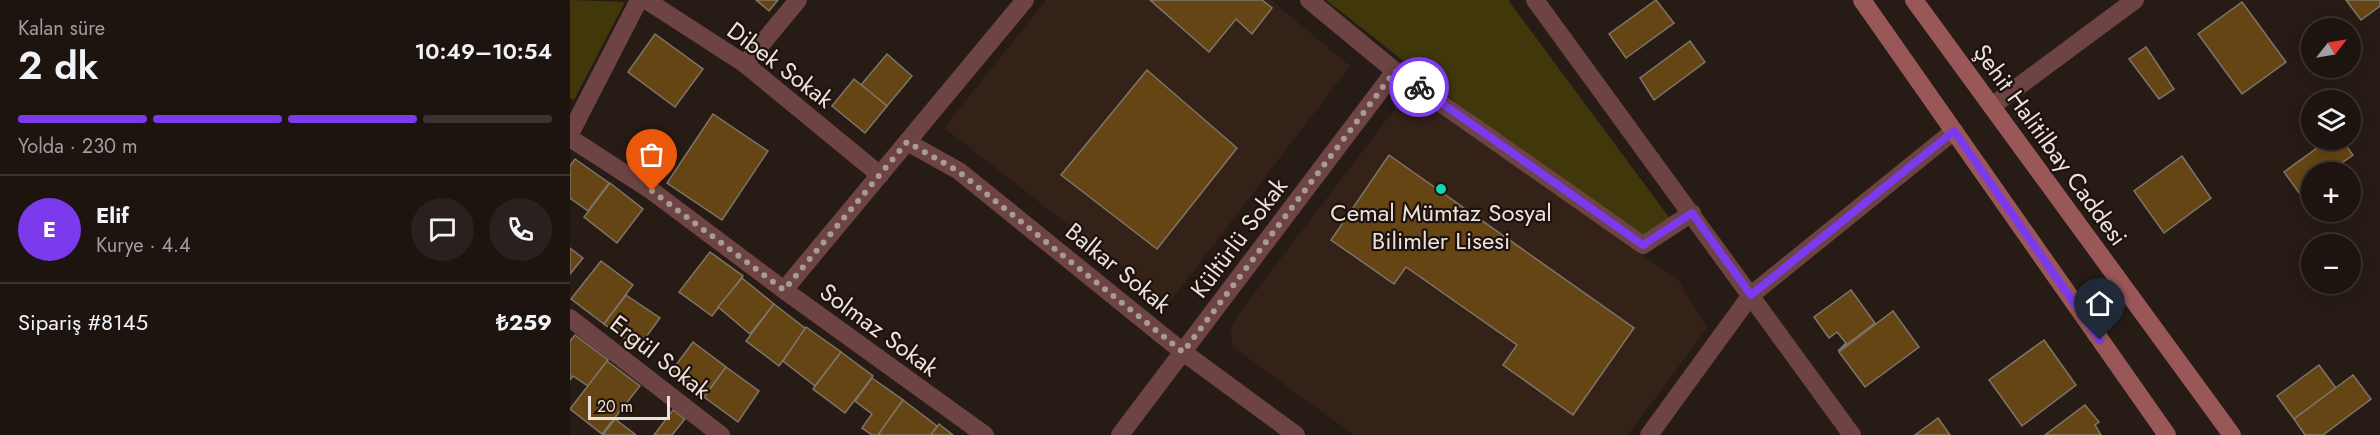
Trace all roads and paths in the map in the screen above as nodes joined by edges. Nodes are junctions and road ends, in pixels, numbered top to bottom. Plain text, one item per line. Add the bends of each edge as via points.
1 (639, 0) edge
2 (646, 0) edge
3 (798, 0) edge
4 (1025, 0) edge
5 (1309, 0) edge
6 (1535, 0) edge
7 (1862, 0) edge
8 (1914, 0) edge
9 (2135, 0) edge
10 (745, 64) junction
11 (1395, 71) junction
12 (1992, 106) junction
13 (1954, 131) junction
14 (570, 136) edge
15 (907, 142) junction
16 (880, 175) junction
17 (1692, 213) junction
18 (784, 290) junction
19 (1751, 295) junction
20 (570, 318) edge
21 (1183, 352) junction
22 (721, 435) edge
23 (985, 435) edge
24 (1120, 435) edge
25 (1296, 435) edge
26 (1649, 435) edge
27 (1852, 435) edge
28 (2167, 435) edge
29 (2232, 435) edge

1 - 14 street
2 - 10 street, Dibek Sokak
3 - 10 street
4 - 15 street
5 - 11 street
6 - 17 street
7 - 13 main road
8 - 12 main road, Şehit Halitilbay Caddesi
9 - 12 street
10 - 16 street, Dibek Sokak
11 - 17 street via 1643,245
11 - 21 street, Kültürlü Sokak
12 - 29 main road, Şehit Halitilbay Caddesi
13 - 19 street
13 - 28 main road
14 - 18 street, Solmaz Sokak via 652,191
15 - 16 street
15 - 21 street, Balkar Sokak via 958,171
16 - 18 street
17 - 19 street
18 - 23 street, Solmaz Sokak
19 - 26 street
19 - 27 street
20 - 22 street, Ergül Sokak
21 - 24 street, Kültürlü Sokak
21 - 25 street, Balkar Sokak

